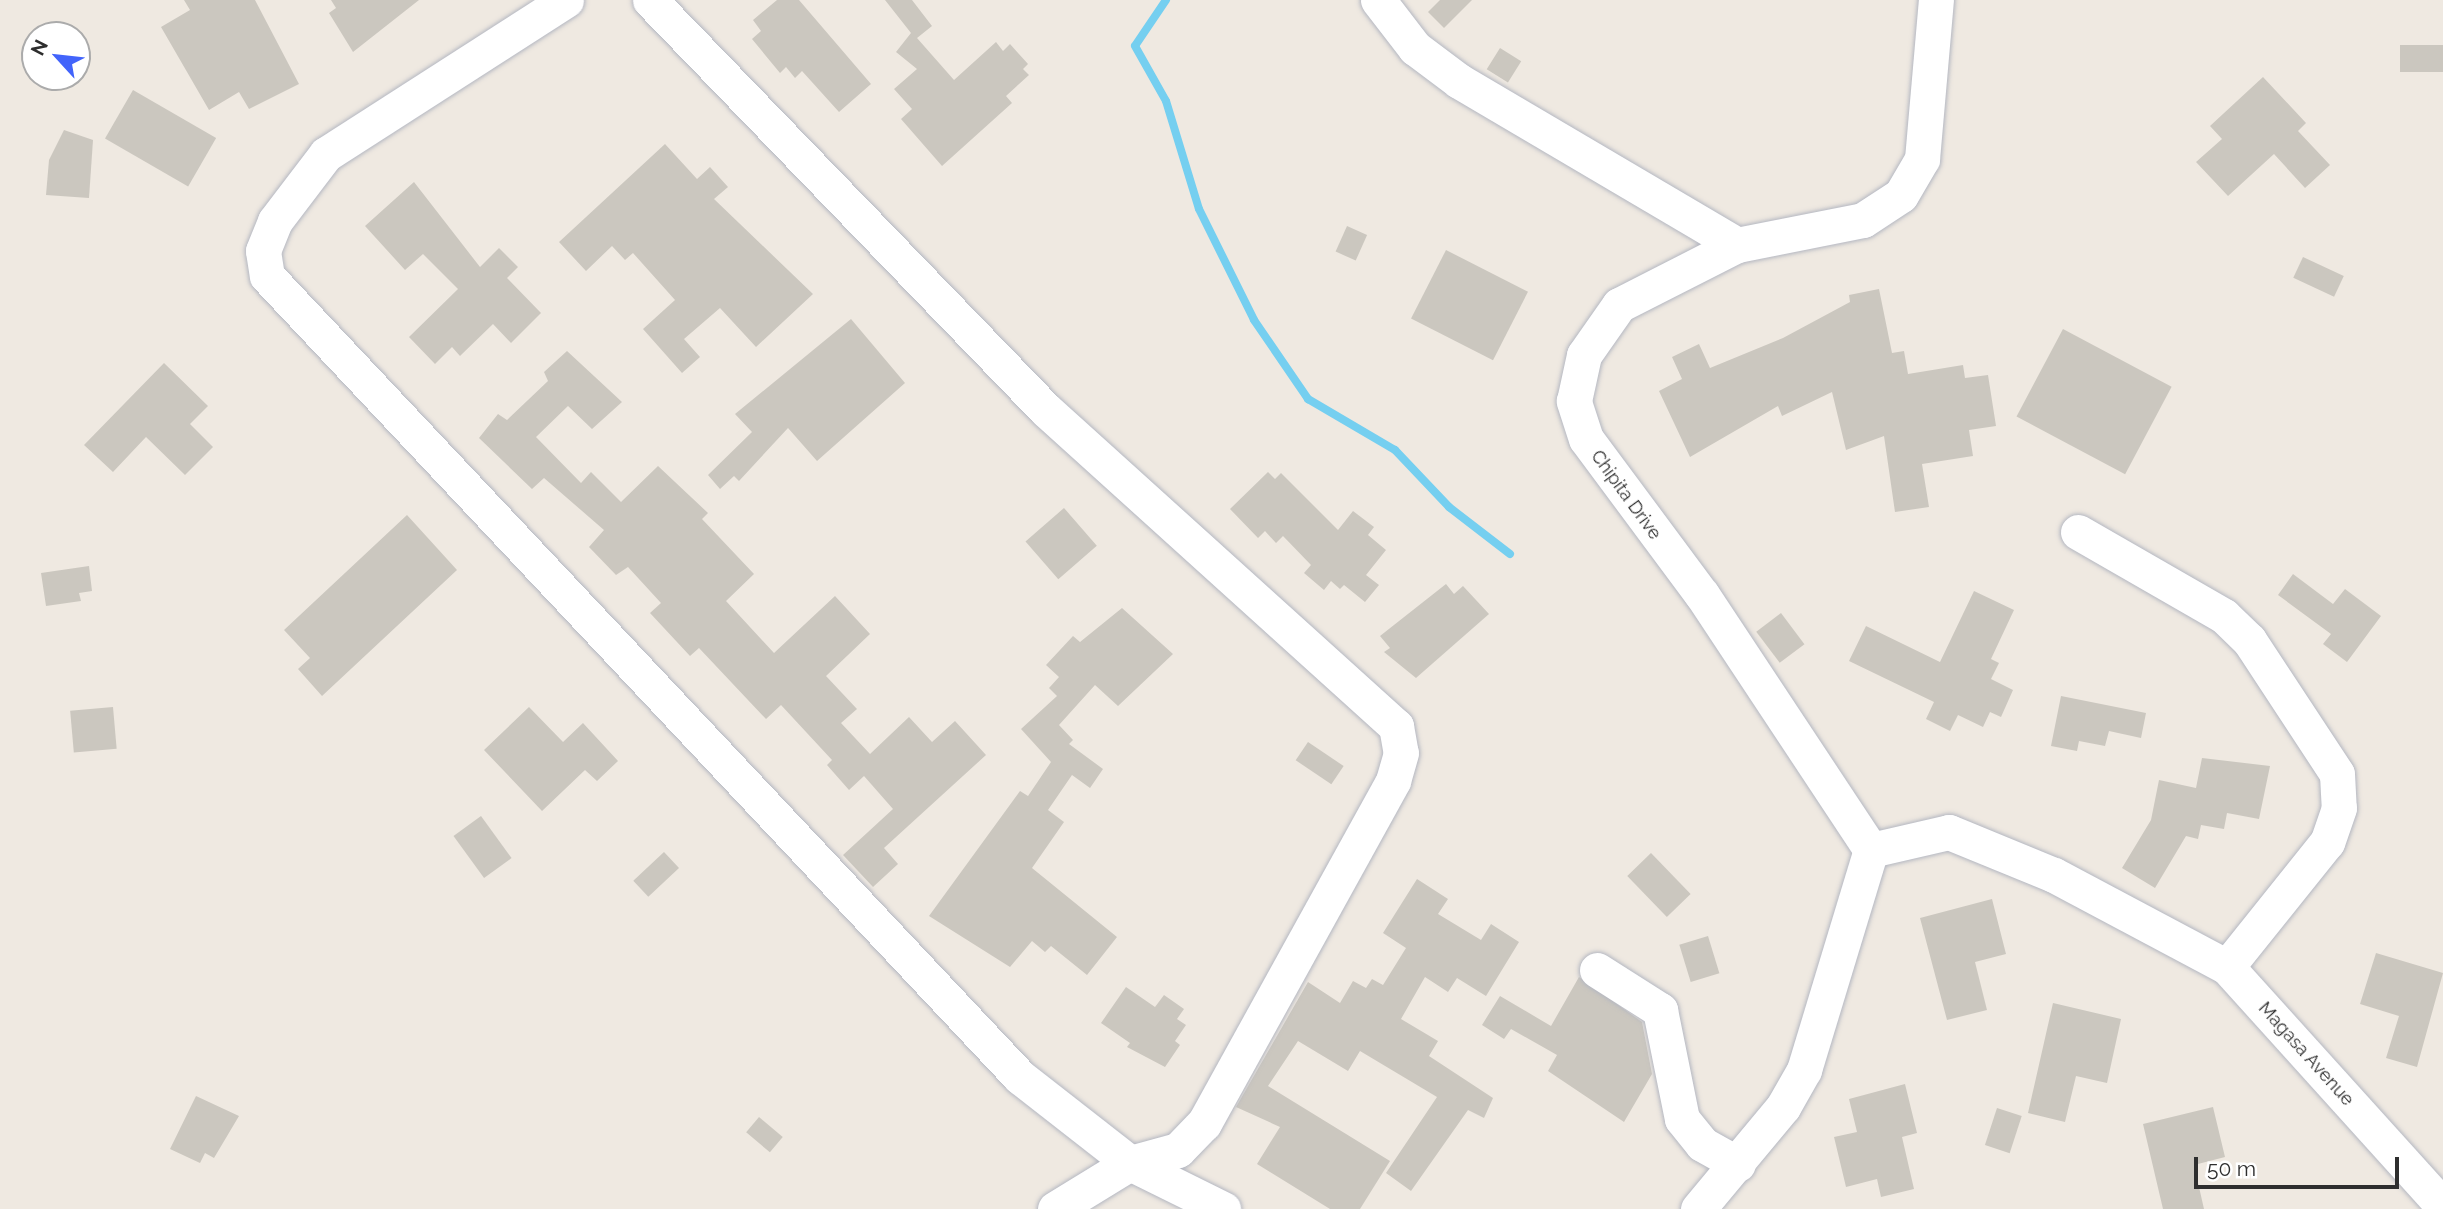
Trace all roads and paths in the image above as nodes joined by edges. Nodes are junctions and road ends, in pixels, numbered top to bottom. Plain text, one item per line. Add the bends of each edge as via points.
1 (566, 0) edge
2 (650, 0) edge
3 (1378, 0) edge
4 (1936, 0) edge
5 (1737, 245) junction
6 (2078, 532) dead end
7 (1871, 850) junction
8 (2227, 967) junction
9 (1597, 970) dead end
10 (1130, 1163) junction
11 (1738, 1164) junction
12 (2443, 1206) edge
13 (1055, 1209) edge
14 (1223, 1209) edge
15 (1698, 1209) edge

1 - 10 street via 327,154 275,221 263,251 267,276 1020,1077
2 - 10 street via 1046,410 1396,726 1401,753 1393,781 1204,1123 1178,1150
3 - 5 street via 1415,48 1459,81
4 - 5 street, Chipita Drive via 1922,159 1901,195 1863,220
5 - 7 street, Chipita Drive via 1619,305 1584,355 1574,401 1586,439 1702,595
6 - 8 street via 2224,616 2273,674 2337,774 2339,808 2327,842
7 - 8 street, Magasa Avenue via 1889,841 1949,832 2001,849
7 - 11 street via 1804,1070
8 - 12 street, Magasa Avenue
9 - 11 street via 1660,1010 1682,1119 1702,1144
10 - 13 street
10 - 14 street
11 - 15 street

